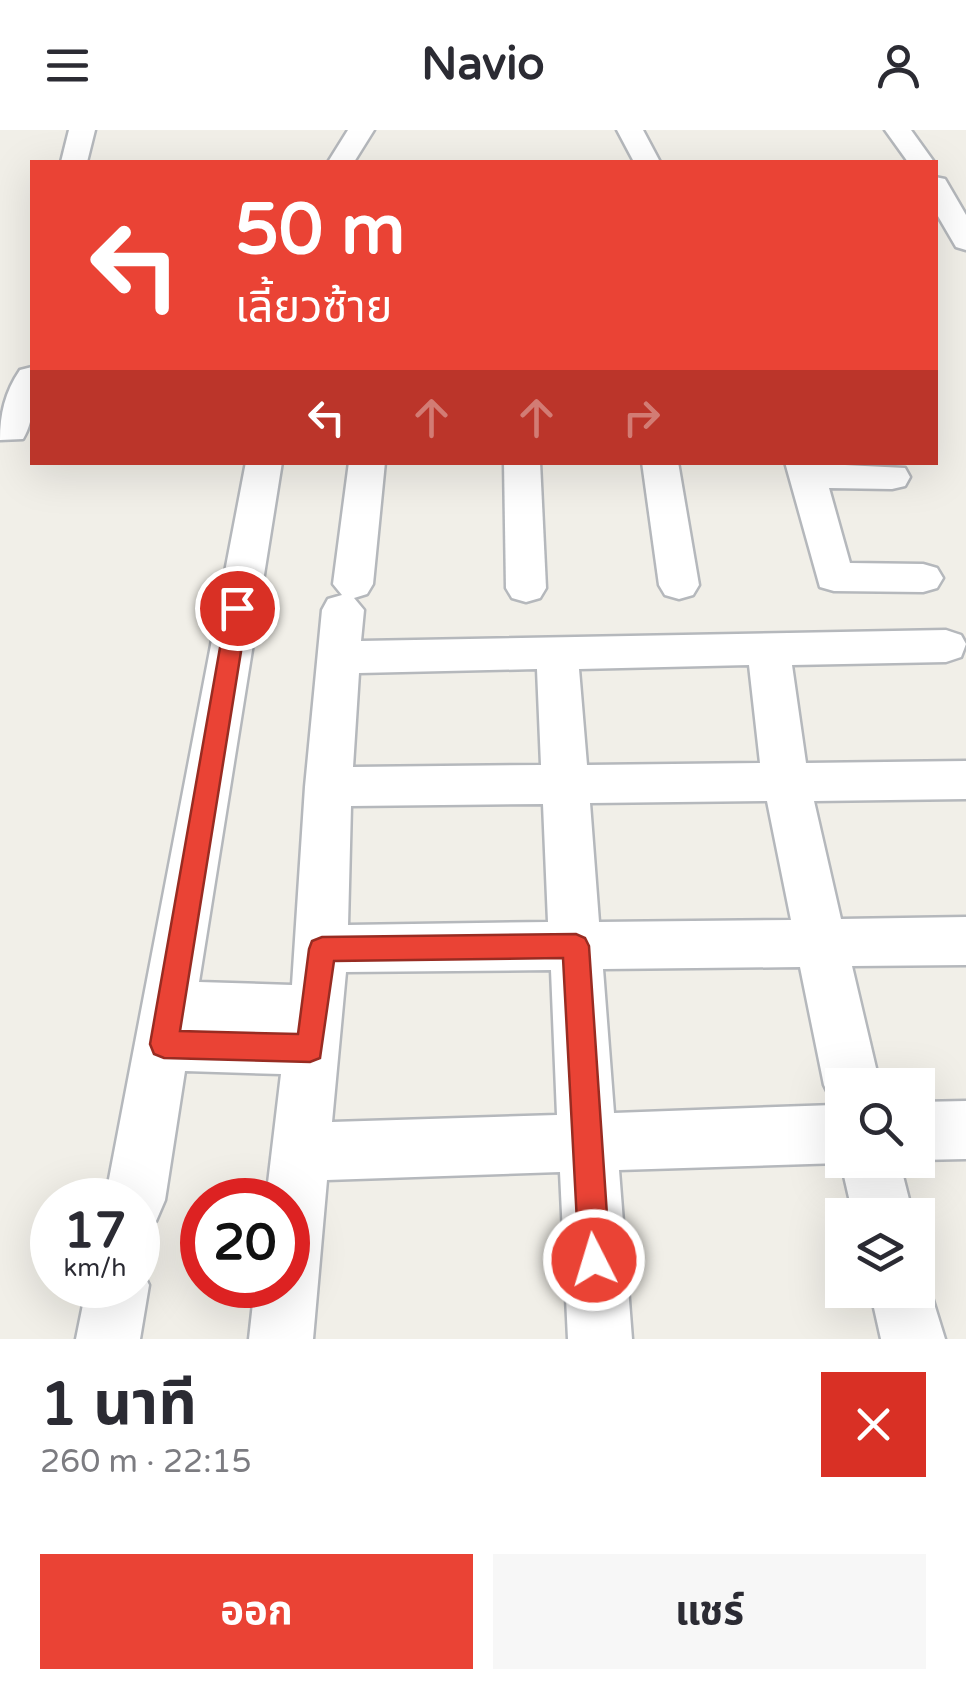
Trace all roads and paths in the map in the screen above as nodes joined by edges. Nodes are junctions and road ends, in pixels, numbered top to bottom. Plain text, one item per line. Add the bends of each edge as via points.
1 (82, 130) edge
2 (361, 130) edge
3 (630, 130) edge
4 (898, 130) edge
5 (74, 160) edge
6 (342, 160) edge
7 (645, 160) edge
8 (920, 160) edge
9 (938, 190) edge
10 (966, 241) edge
11 (0, 368) edge
12 (30, 368) edge
13 (30, 382) edge
14 (10, 431) dead end
15 (263, 465) edge
16 (367, 465) edge
17 (522, 465) edge
18 (660, 465) edge
19 (805, 469) edge
20 (892, 477) dead end
21 (923, 578) dead end
22 (679, 586) dead end
23 (526, 588) dead end
24 (946, 646) dead end
25 (768, 649) junction
26 (557, 653) junction
27 (340, 657) junction
28 (966, 780) edge
29 (786, 782) junction
30 (564, 784) junction
31 (328, 786) junction
32 (966, 942) edge
33 (820, 943) junction
34 (576, 946) junction
35 (322, 949) junction
36 (167, 1026) junction
37 (312, 1030) junction
38 (848, 1068) edge
39 (966, 1130) edge
40 (935, 1131) edge
41 (825, 1135) edge
42 (585, 1142) junction
43 (300, 1152) junction
44 (139, 1178) edge
45 (297, 1178) edge
46 (114, 1308) edge
47 (284, 1308) edge
48 (906, 1308) edge
49 (108, 1339) edge
50 (281, 1339) edge
51 (600, 1339) edge
52 (914, 1339) edge

1 - 5 street
2 - 6 street
3 - 7 street
4 - 8 street
9 - 10 street
11 - 12 street
13 - 14 street
15 - 36 street
16 - 27 street
17 - 23 street
18 - 22 street
19 - 20 street
19 - 21 street via 834,577
24 - 25 street
25 - 26 street
25 - 29 street
26 - 27 street
26 - 30 street
27 - 31 street
28 - 29 street
29 - 30 street
29 - 33 street
30 - 31 street
30 - 34 street
31 - 35 street
32 - 33 street
33 - 34 street
33 - 38 street
34 - 35 street
34 - 42 street
35 - 37 street
36 - 37 street
36 - 44 street
37 - 43 street
39 - 40 street
41 - 42 street
42 - 43 street
42 - 51 street
43 - 45 street
46 - 49 street
47 - 50 street
48 - 52 street

